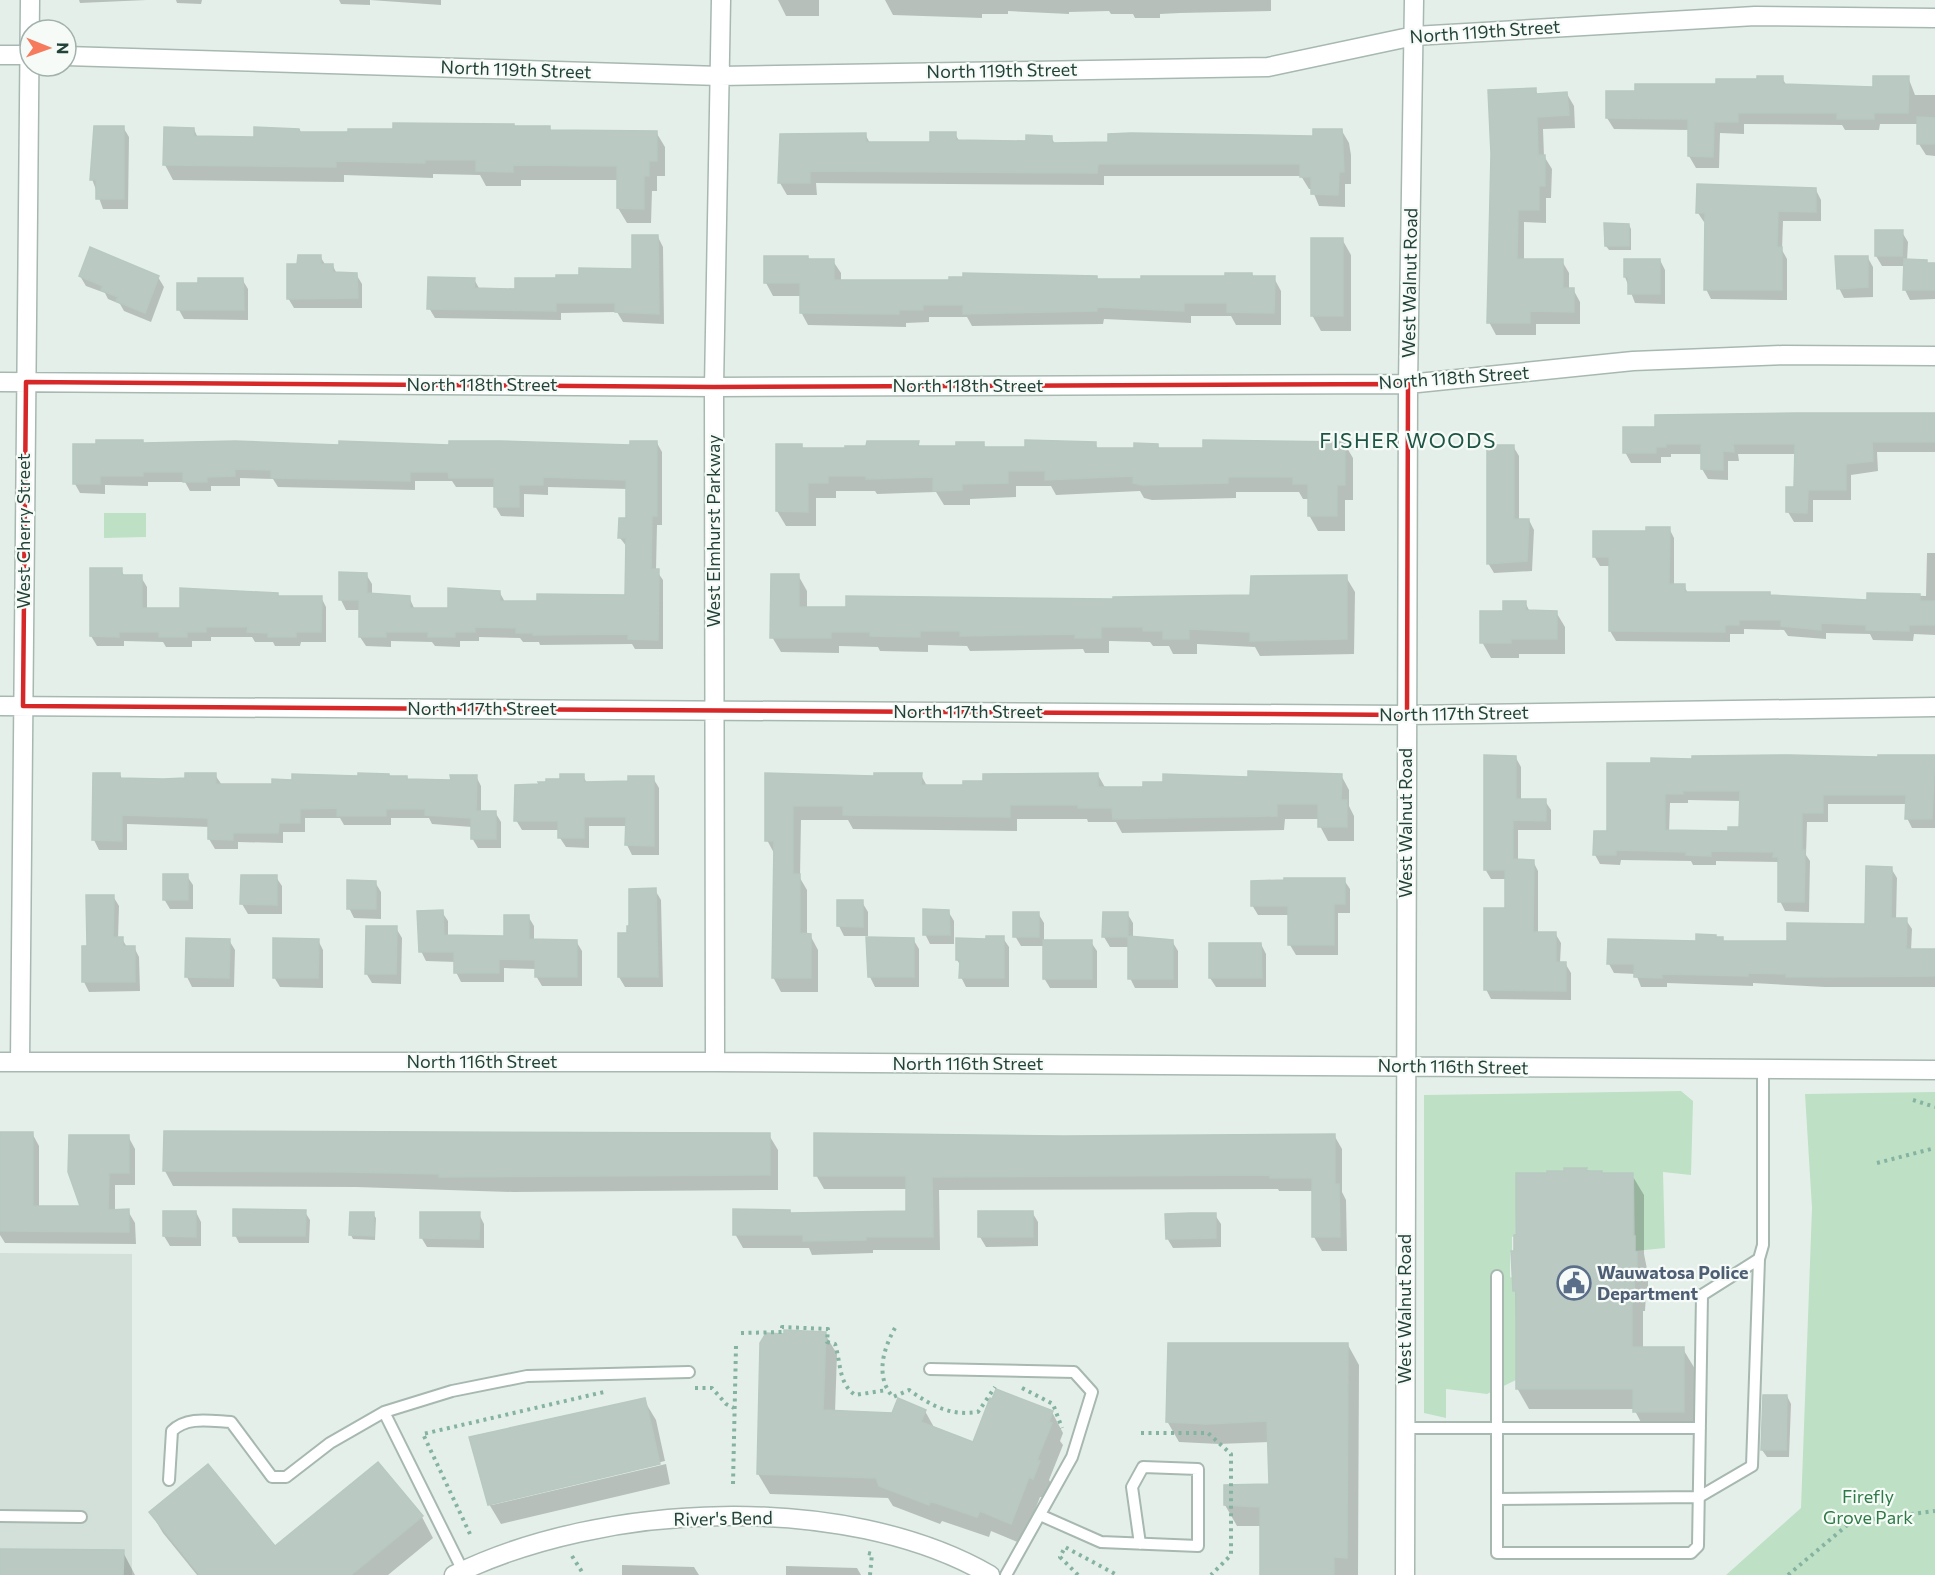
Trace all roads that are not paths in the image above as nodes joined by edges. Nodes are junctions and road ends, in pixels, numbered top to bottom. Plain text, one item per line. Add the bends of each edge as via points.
1 (30, 0) edge
2 (721, 0) edge
3 (1414, 0) edge
4 (30, 18) edge
5 (1935, 18) edge
6 (1414, 36) junction
7 (0, 55) edge
8 (18, 55) edge
9 (78, 56) edge
10 (720, 76) junction
11 (29, 78) edge
12 (1935, 356) edge
13 (0, 382) edge
14 (26, 382) junction
15 (1408, 384) junction
16 (714, 387) junction
17 (0, 706) edge
18 (23, 706) junction
19 (1935, 707) edge
20 (715, 711) junction
21 (1407, 715) junction
22 (0, 1062) edge
23 (20, 1062) junction
24 (716, 1062) junction
25 (1405, 1067) junction
26 (1763, 1070) junction
27 (1935, 1070) edge
28 (1759, 1260) junction
29 (1497, 1276) dead end
30 (930, 1370) dead end
31 (689, 1372) dead end
32 (384, 1412) junction
33 (1405, 1428) junction
34 (1497, 1428) junction
35 (1700, 1428) junction
36 (169, 1480) dead end
37 (1699, 1497) junction
38 (1497, 1499) junction
39 (1040, 1515) junction
40 (0, 1516) edge
41 (81, 1518) dead end
42 (1140, 1544) junction
43 (458, 1573) edge
44 (990, 1575) edge
45 (1006, 1575) edge
46 (1405, 1575) edge

1 - 4 street, West Cherry Street
2 - 10 street, West Elmhurst Parkway
3 - 6 street, West Walnut Road
5 - 6 street, North 119th Street via 1755,16
6 - 10 street, North 119th Street via 1268,67
6 - 15 street, West Walnut Road
7 - 8 street
9 - 10 street, North 119th Street
10 - 16 street, West Elmhurst Parkway
11 - 14 street, West Cherry Street
12 - 15 street, North 118th Street via 1783,355 1633,362
13 - 14 street, North 118th Street
14 - 16 street, North 118th Street
14 - 18 street, West Cherry Street
15 - 16 street, North 118th Street
15 - 21 street, West Walnut Road
16 - 20 street, West Elmhurst Parkway
17 - 18 street, North 117th Street
18 - 20 street, North 117th Street
18 - 23 street, West Cherry Street
19 - 21 street, North 117th Street
20 - 21 street, North 117th Street
20 - 24 street, West Elmhurst Parkway
21 - 25 street, West Walnut Road
22 - 23 street, North 116th Street
23 - 24 street, North 116th Street
24 - 25 street, North 116th Street
25 - 26 street, North 116th Street
25 - 33 street, West Walnut Road
26 - 27 street, North 116th Street
26 - 28 lane via 1763,1245
28 - 35 lane via 1702,1295
28 - 37 lane via 1752,1466
29 - 34 lane
30 - 39 lane via 1074,1372 1092,1392 1072,1457
31 - 32 lane via 526,1376 453,1390
32 - 36 lane via 330,1443 286,1477 273,1477 231,1422 190,1420 172,1431
32 - 43 lane
33 - 34 lane
33 - 46 street, West Walnut Road
34 - 35 lane
34 - 38 lane
35 - 37 lane
37 - 38 lane
37 - 38 lane via 1698,1546 1691,1553 1497,1553
39 - 42 lane via 1101,1542
39 - 45 lane
40 - 41 lane
42 - 42 lane via 1198,1546 1198,1469 1143,1467 1132,1487
43 - 44 street, River's Bend via 502,1555 588,1532 648,1521 751,1516 858,1528 922,1545

